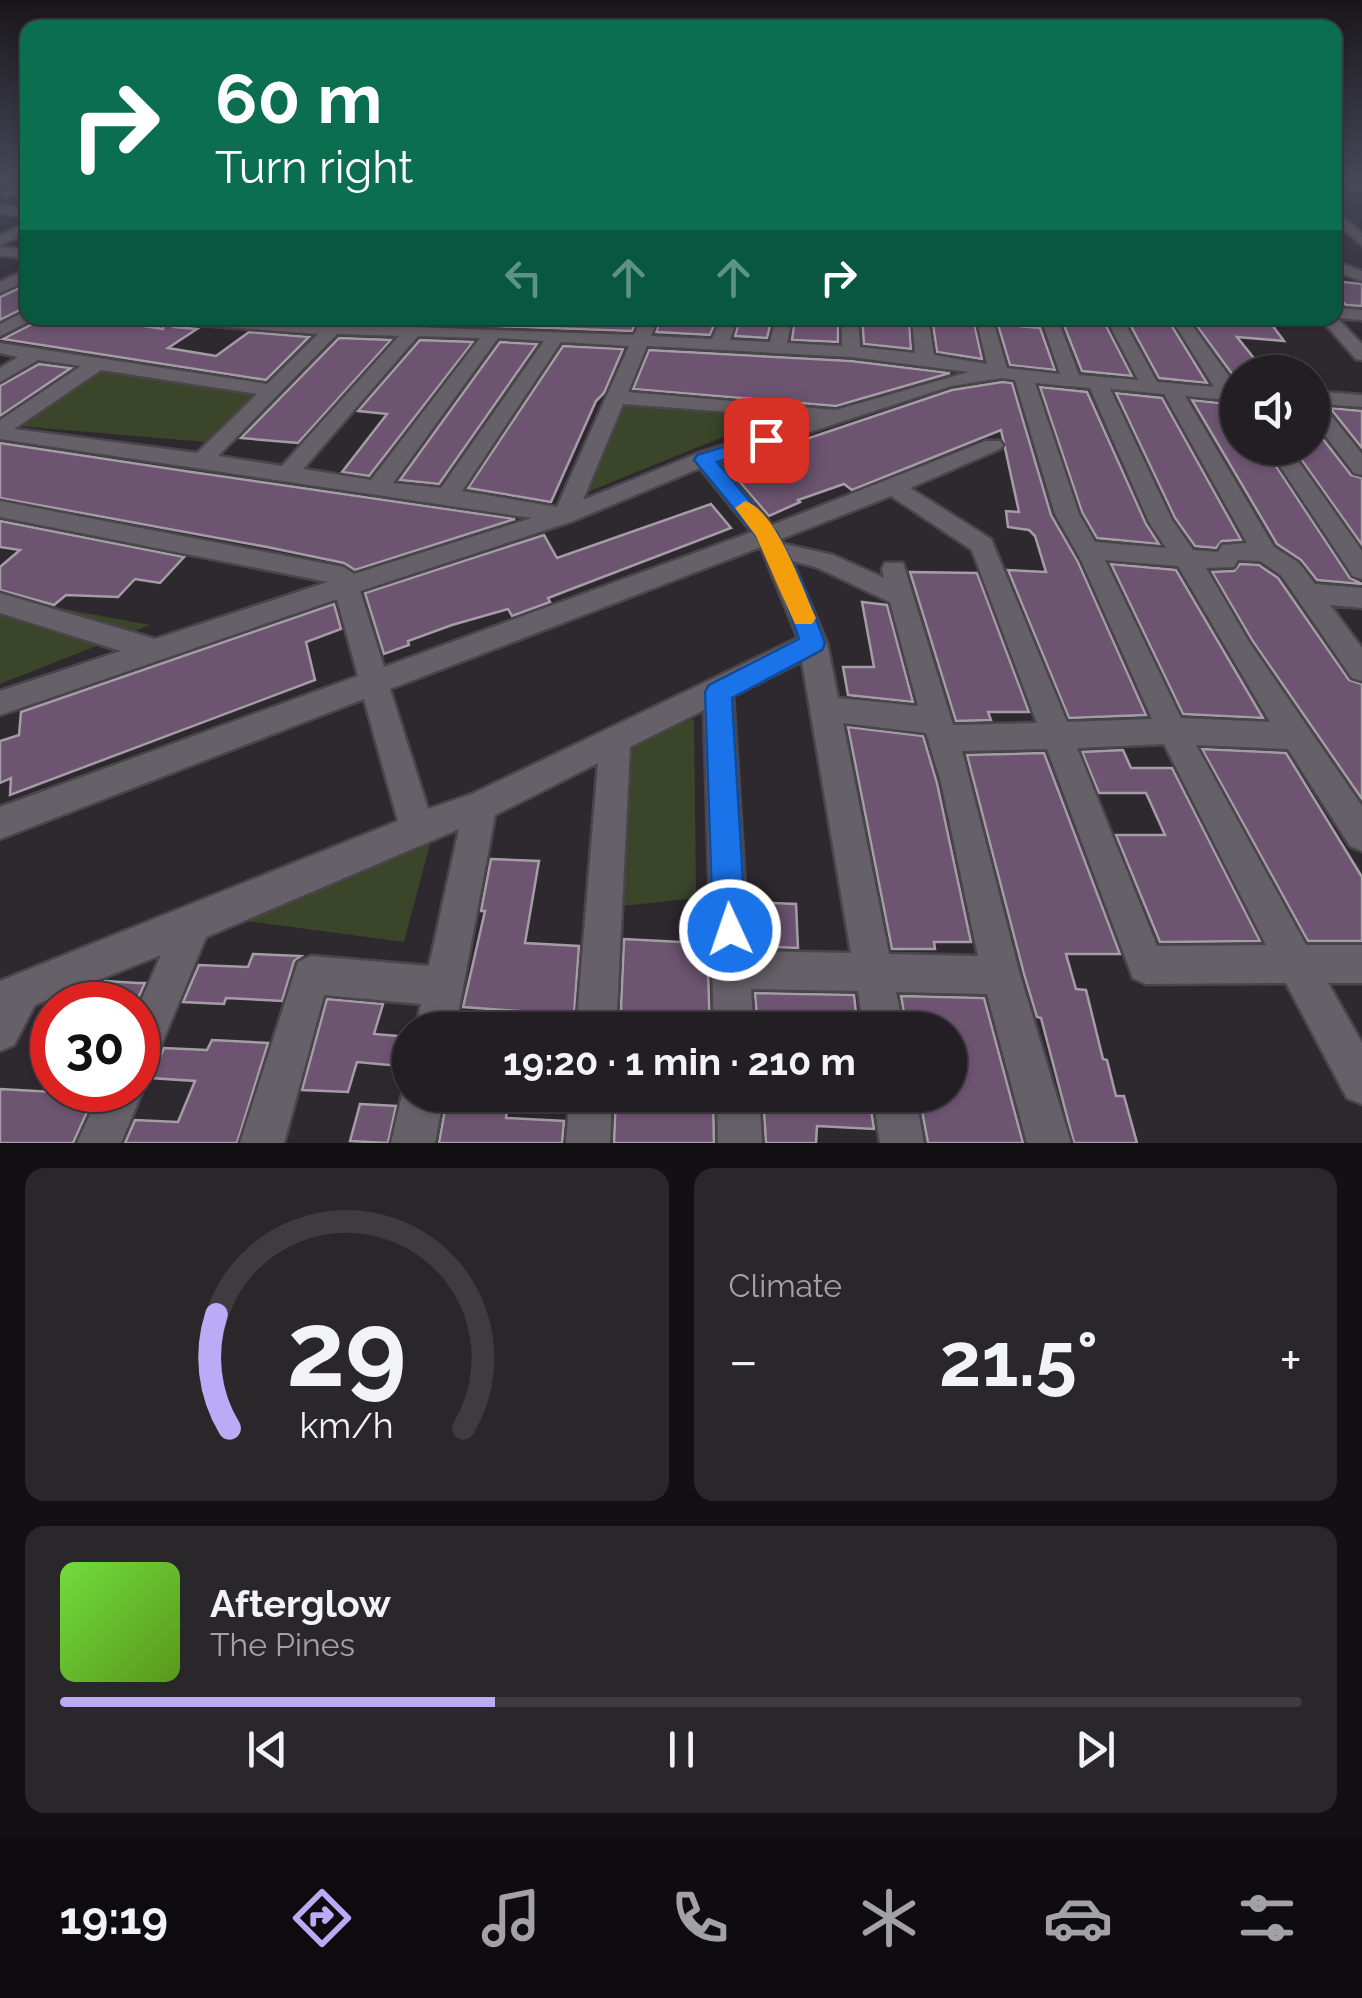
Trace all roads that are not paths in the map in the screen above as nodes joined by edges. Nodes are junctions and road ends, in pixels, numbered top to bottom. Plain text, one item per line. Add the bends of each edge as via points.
1 (266, 325) edge
2 (646, 325) edge
3 (726, 325) edge
4 (782, 325) edge
5 (850, 325) edge
6 (921, 325) edge
7 (987, 325) edge
8 (1053, 325) edge
9 (1119, 325) edge
10 (1183, 325) edge
11 (1334, 325) edge
12 (332, 330) junction
13 (412, 332) junction
14 (493, 333) junction
15 (555, 337) junction
16 (639, 340) junction
17 (719, 345) junction
18 (0, 348) edge
19 (777, 348) junction
20 (852, 352) junction
21 (35, 354) junction
22 (1362, 355) edge
23 (926, 359) junction
24 (96, 364) junction
25 (1011, 375) junction
26 (0, 376) edge
27 (1220, 377) edge
28 (1085, 383) junction
29 (1161, 388) junction
30 (270, 390) junction
31 (1220, 394) edge
32 (614, 398) junction
33 (1330, 401) edge
34 (1362, 401) edge
35 (842, 415) junction
36 (1330, 425) edge
37 (0, 431) edge
38 (993, 445) dead end
39 (202, 460) junction
40 (704, 460) junction
41 (1291, 465) edge
42 (1362, 468) edge
43 (287, 474) junction
44 (894, 487) junction
45 (377, 488) junction
46 (448, 496) junction
47 (0, 509) edge
48 (565, 516) junction
49 (771, 543) junction
50 (1087, 550) junction
51 (1265, 553) junction
52 (1184, 560) junction
53 (1362, 570) edge
54 (345, 586) junction
55 (1306, 593) junction
56 (1362, 598) edge
57 (0, 603) edge
58 (813, 643) junction
59 (158, 651) junction
60 (1362, 670) edge
61 (374, 686) junction
62 (718, 692) junction
63 (0, 703) edge
64 (825, 709) junction
65 (940, 729) junction
66 (1172, 731) junction
67 (1057, 736) junction
68 (1298, 736) junction
69 (615, 739) junction
70 (480, 806) junction
71 (0, 823) edge
72 (417, 829) junction
73 (1362, 835) edge
74 (193, 924) junction
75 (1296, 964) junction
76 (1362, 964) edge
77 (732, 970) junction
78 (874, 972) junction
79 (1000, 975) junction
80 (444, 986) junction
81 (11, 996) edge
82 (160, 1002) edge
83 (439, 1012) edge
84 (597, 1012) edge
85 (733, 1012) edge
86 (881, 1012) edge
87 (0, 1031) edge
88 (1362, 1083) edge
89 (112, 1112) edge
90 (419, 1112) edge
91 (590, 1112) edge
92 (739, 1112) edge
93 (897, 1112) edge
94 (99, 1143) edge
95 (262, 1143) edge
96 (413, 1143) edge
97 (588, 1143) edge
98 (740, 1143) edge
99 (902, 1143) edge
100 (1049, 1143) edge

1 - 12 street
2 - 16 street
3 - 17 street
4 - 19 street
5 - 20 street
6 - 23 street
7 - 25 street
8 - 28 street
9 - 29 street
10 - 27 street
11 - 22 street
12 - 13 street
12 - 30 street
13 - 14 street
13 - 43 street
14 - 15 street
14 - 45 street
15 - 16 street
15 - 46 street
16 - 17 street
16 - 32 street
17 - 19 street
18 - 21 street
19 - 20 street
20 - 23 street
21 - 24 street
21 - 26 street
23 - 25 street
24 - 30 street
24 - 37 street
25 - 28 street
25 - 35 street via 948,381
25 - 50 street
28 - 29 street
28 - 52 street
29 - 31 street
29 - 51 street
30 - 39 street
32 - 35 street
32 - 48 street
33 - 34 street
35 - 40 street
36 - 42 street
37 - 39 street
38 - 44 street
39 - 43 street
40 - 48 street
40 - 49 street
41 - 53 street
43 - 45 street
44 - 49 street
44 - 67 street via 982,545
45 - 46 street
46 - 48 street
47 - 54 street via 343,576
48 - 54 street
49 - 58 street
49 - 61 street
49 - 65 street via 815,556 873,586 898,582
50 - 52 street
50 - 66 street
51 - 52 street
51 - 55 street via 1290,569
52 - 68 street
54 - 59 street
54 - 61 street
55 - 56 street
55 - 60 street
57 - 59 street
58 - 62 street
58 - 64 street
59 - 63 street
61 - 71 street
61 - 72 street
62 - 69 street
62 - 77 street
64 - 65 street
64 - 78 street
65 - 67 street
65 - 79 street
66 - 67 street
66 - 68 street
66 - 75 street
67 - 75 street via 1146,965
68 - 73 street
69 - 70 street
69 - 84 street
70 - 72 street
70 - 80 street
72 - 74 street
74 - 81 street
74 - 82 street
75 - 76 street
75 - 88 street
77 - 78 street
77 - 85 street
78 - 79 street
78 - 86 street
79 - 100 street
80 - 83 street
80 - 95 street via 312,975
81 - 87 street
89 - 94 street
90 - 96 street
91 - 97 street
92 - 98 street
93 - 99 street

